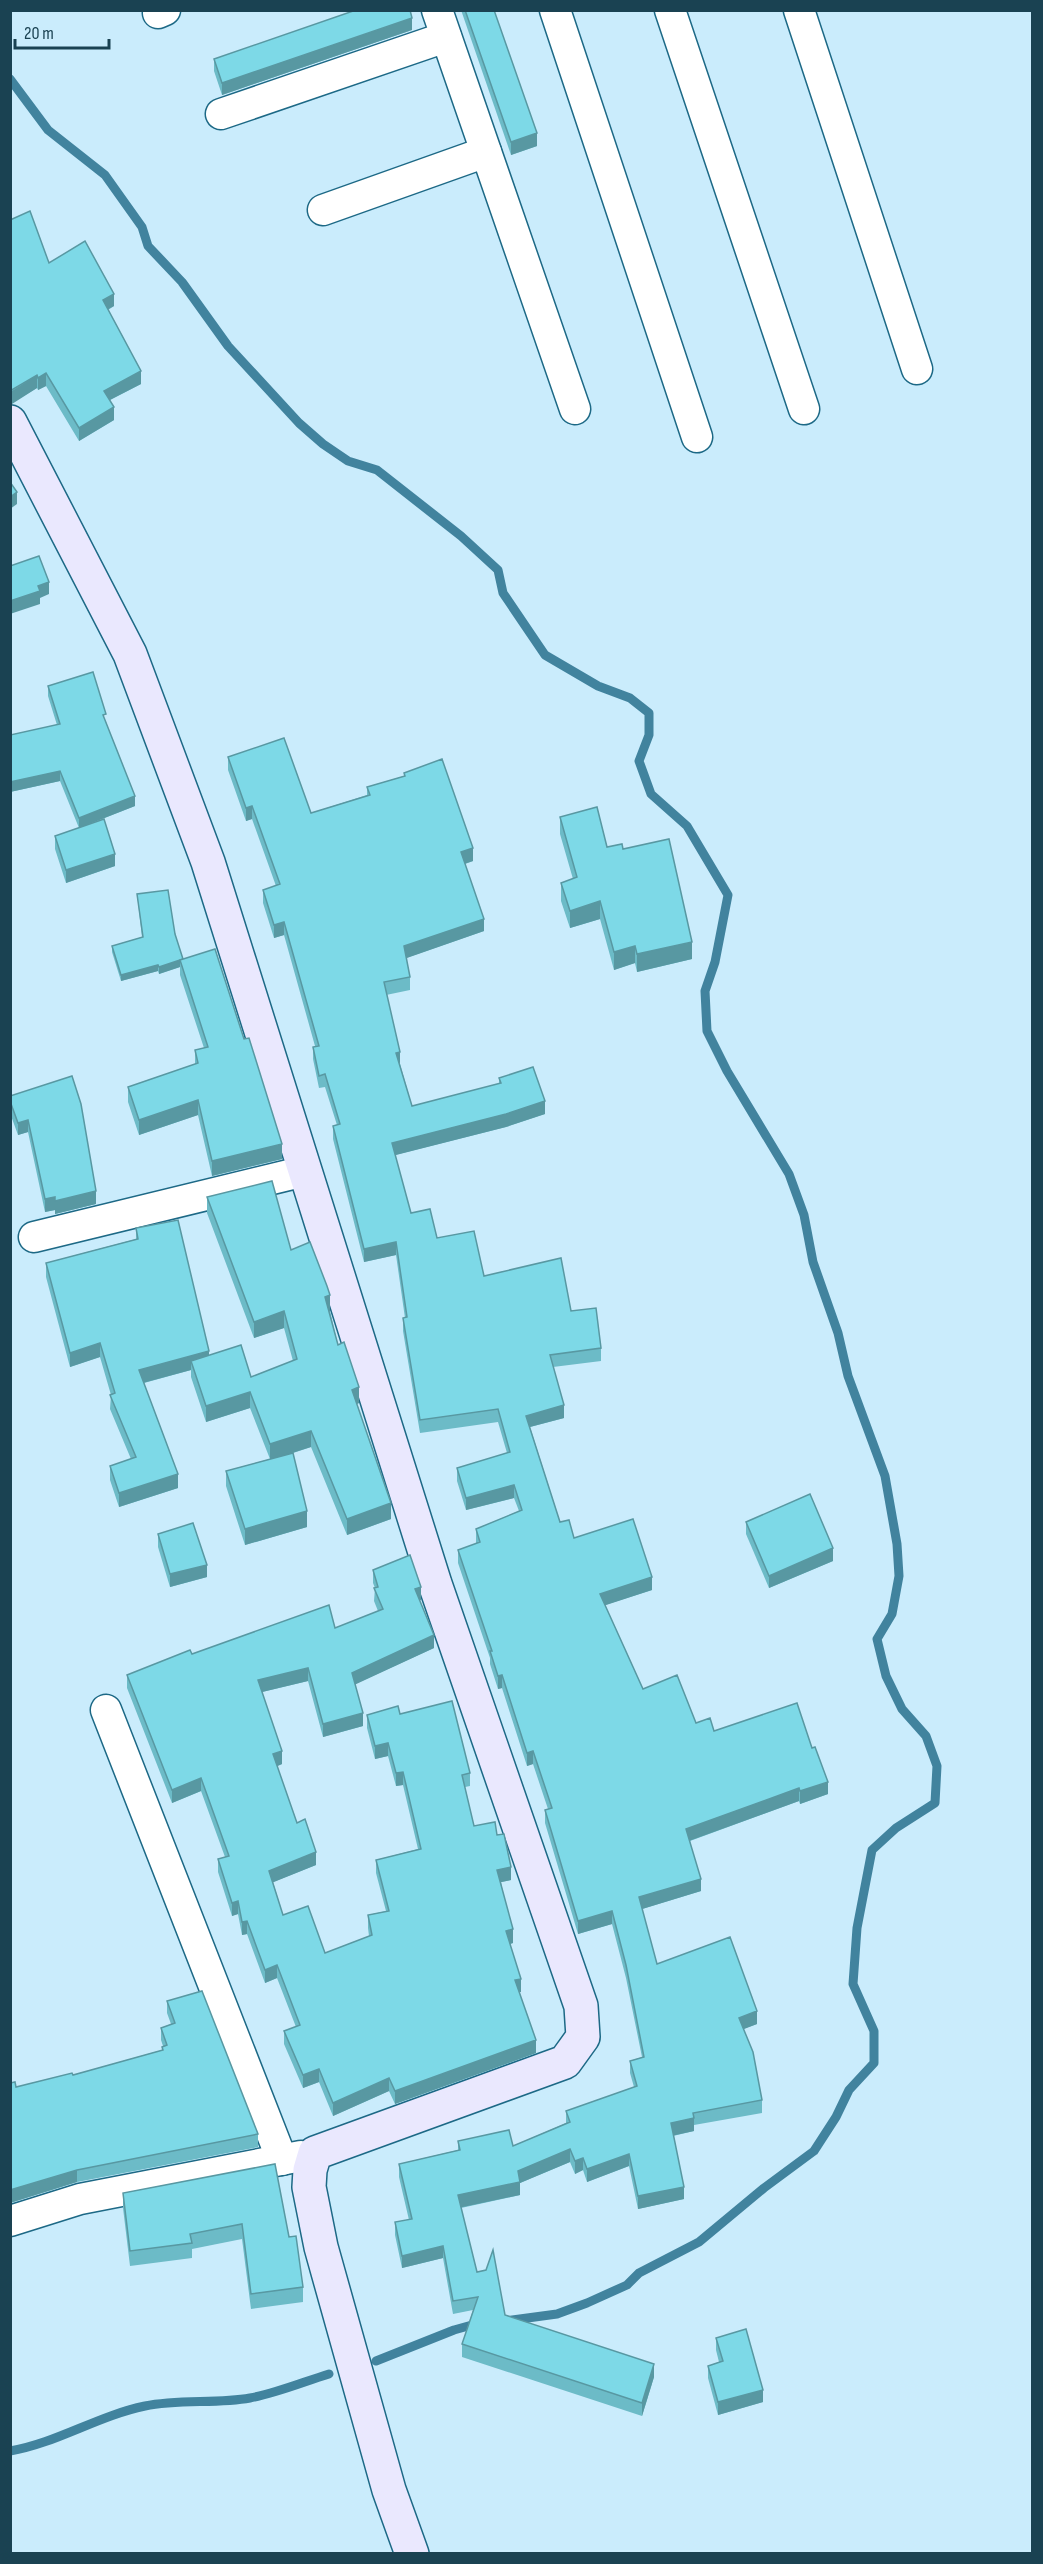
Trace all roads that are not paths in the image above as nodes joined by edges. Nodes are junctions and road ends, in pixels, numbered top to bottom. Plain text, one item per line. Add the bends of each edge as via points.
1 (555, 10) edge
2 (670, 10) edge
3 (799, 10) edge
4 (441, 24) edge
5 (221, 114) dead end
6 (486, 152) junction
7 (323, 210) dead end
8 (917, 369) dead end
9 (575, 409) dead end
10 (804, 410) dead end
11 (10, 422) edge
12 (697, 436) dead end
13 (305, 1171) junction
14 (34, 1237) dead end
15 (106, 1710) dead end
16 (315, 2153) junction
17 (282, 2160) junction
18 (10, 2221) edge
19 (412, 2553) edge

1 - 12 street
2 - 10 street
3 - 8 street
4 - 5 street
4 - 6 street
6 - 7 street
6 - 9 street
11 - 13 street via 130,654 208,862
13 - 14 street
13 - 16 street via 435,1584 581,2006 583,2037 565,2062
15 - 17 street
16 - 17 street
16 - 19 street via 309,2187 321,2247 389,2490
17 - 18 street via 80,2199

